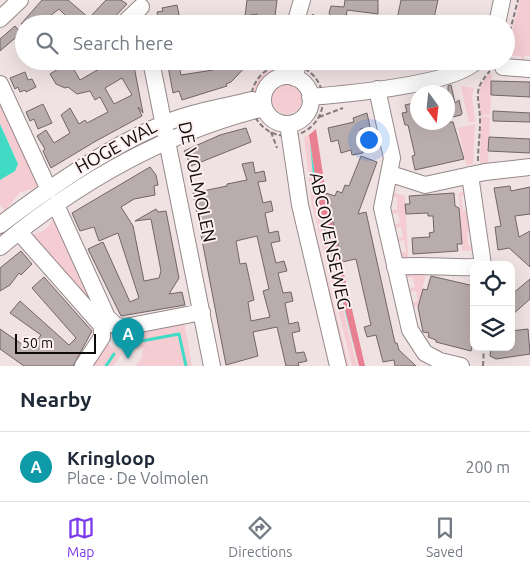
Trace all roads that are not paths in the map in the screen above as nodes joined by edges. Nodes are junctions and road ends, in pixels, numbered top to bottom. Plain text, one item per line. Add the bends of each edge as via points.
1 (20, 0) edge
2 (302, 0) edge
3 (502, 0) edge
4 (140, 3) edge
5 (130, 15) edge
6 (298, 15) edge
7 (301, 15) edge
8 (499, 15) edge
9 (0, 18) edge
10 (515, 68) edge
11 (530, 68) edge
12 (153, 70) edge
13 (462, 70) edge
14 (289, 72) edge
15 (0, 84) edge
16 (378, 89) junction
17 (310, 97) junction
18 (264, 102) junction
19 (164, 124) junction
20 (288, 124) junction
21 (168, 140) junction
22 (530, 167) edge
23 (390, 174) junction
24 (474, 174) junction
25 (49, 190) junction
26 (56, 206) junction
27 (3, 219) edge
28 (19, 232) junction
29 (0, 248) edge
30 (483, 261) edge
31 (470, 266) edge
32 (395, 267) junction
33 (202, 312) junction
34 (105, 323) junction
35 (83, 366) edge
36 (212, 366) edge
37 (338, 366) edge
38 (461, 366) edge

1 - 9 street
2 - 6 street
2 - 7 street
3 - 8 street
4 - 5 street
10 - 11 street
12 - 19 street, DE VOLMOLEN
13 - 16 street via 441,78
14 - 17 street via 308,89
14 - 18 street via 270,83
15 - 25 street
16 - 17 street
16 - 23 street via 392,158
17 - 20 street via 310,105 302,118
18 - 19 street, HOGE WAL via 205,110
18 - 20 street via 273,120
18 - 21 street, HOGE WAL
19 - 21 street, DE VOLMOLEN
19 - 25 street, HOGE WAL via 97,159
20 - 37 street, ABCOVENSEWEG via 300,205
21 - 26 street, HOGE WAL via 106,173
21 - 33 street, DE VOLMOLEN
22 - 24 street
23 - 24 street via 425,185
23 - 32 street via 382,208
24 - 30 street via 484,232
25 - 27 street, HOGE WAL
26 - 28 street, HOGE WAL
26 - 34 street
28 - 29 street, HOGE WAL
28 - 34 street
31 - 32 street via 440,268 420,264
32 - 38 street via 410,330 419,347 432,358
33 - 34 street via 120,327
33 - 36 street, DE VOLMOLEN
34 - 35 street via 102,337

